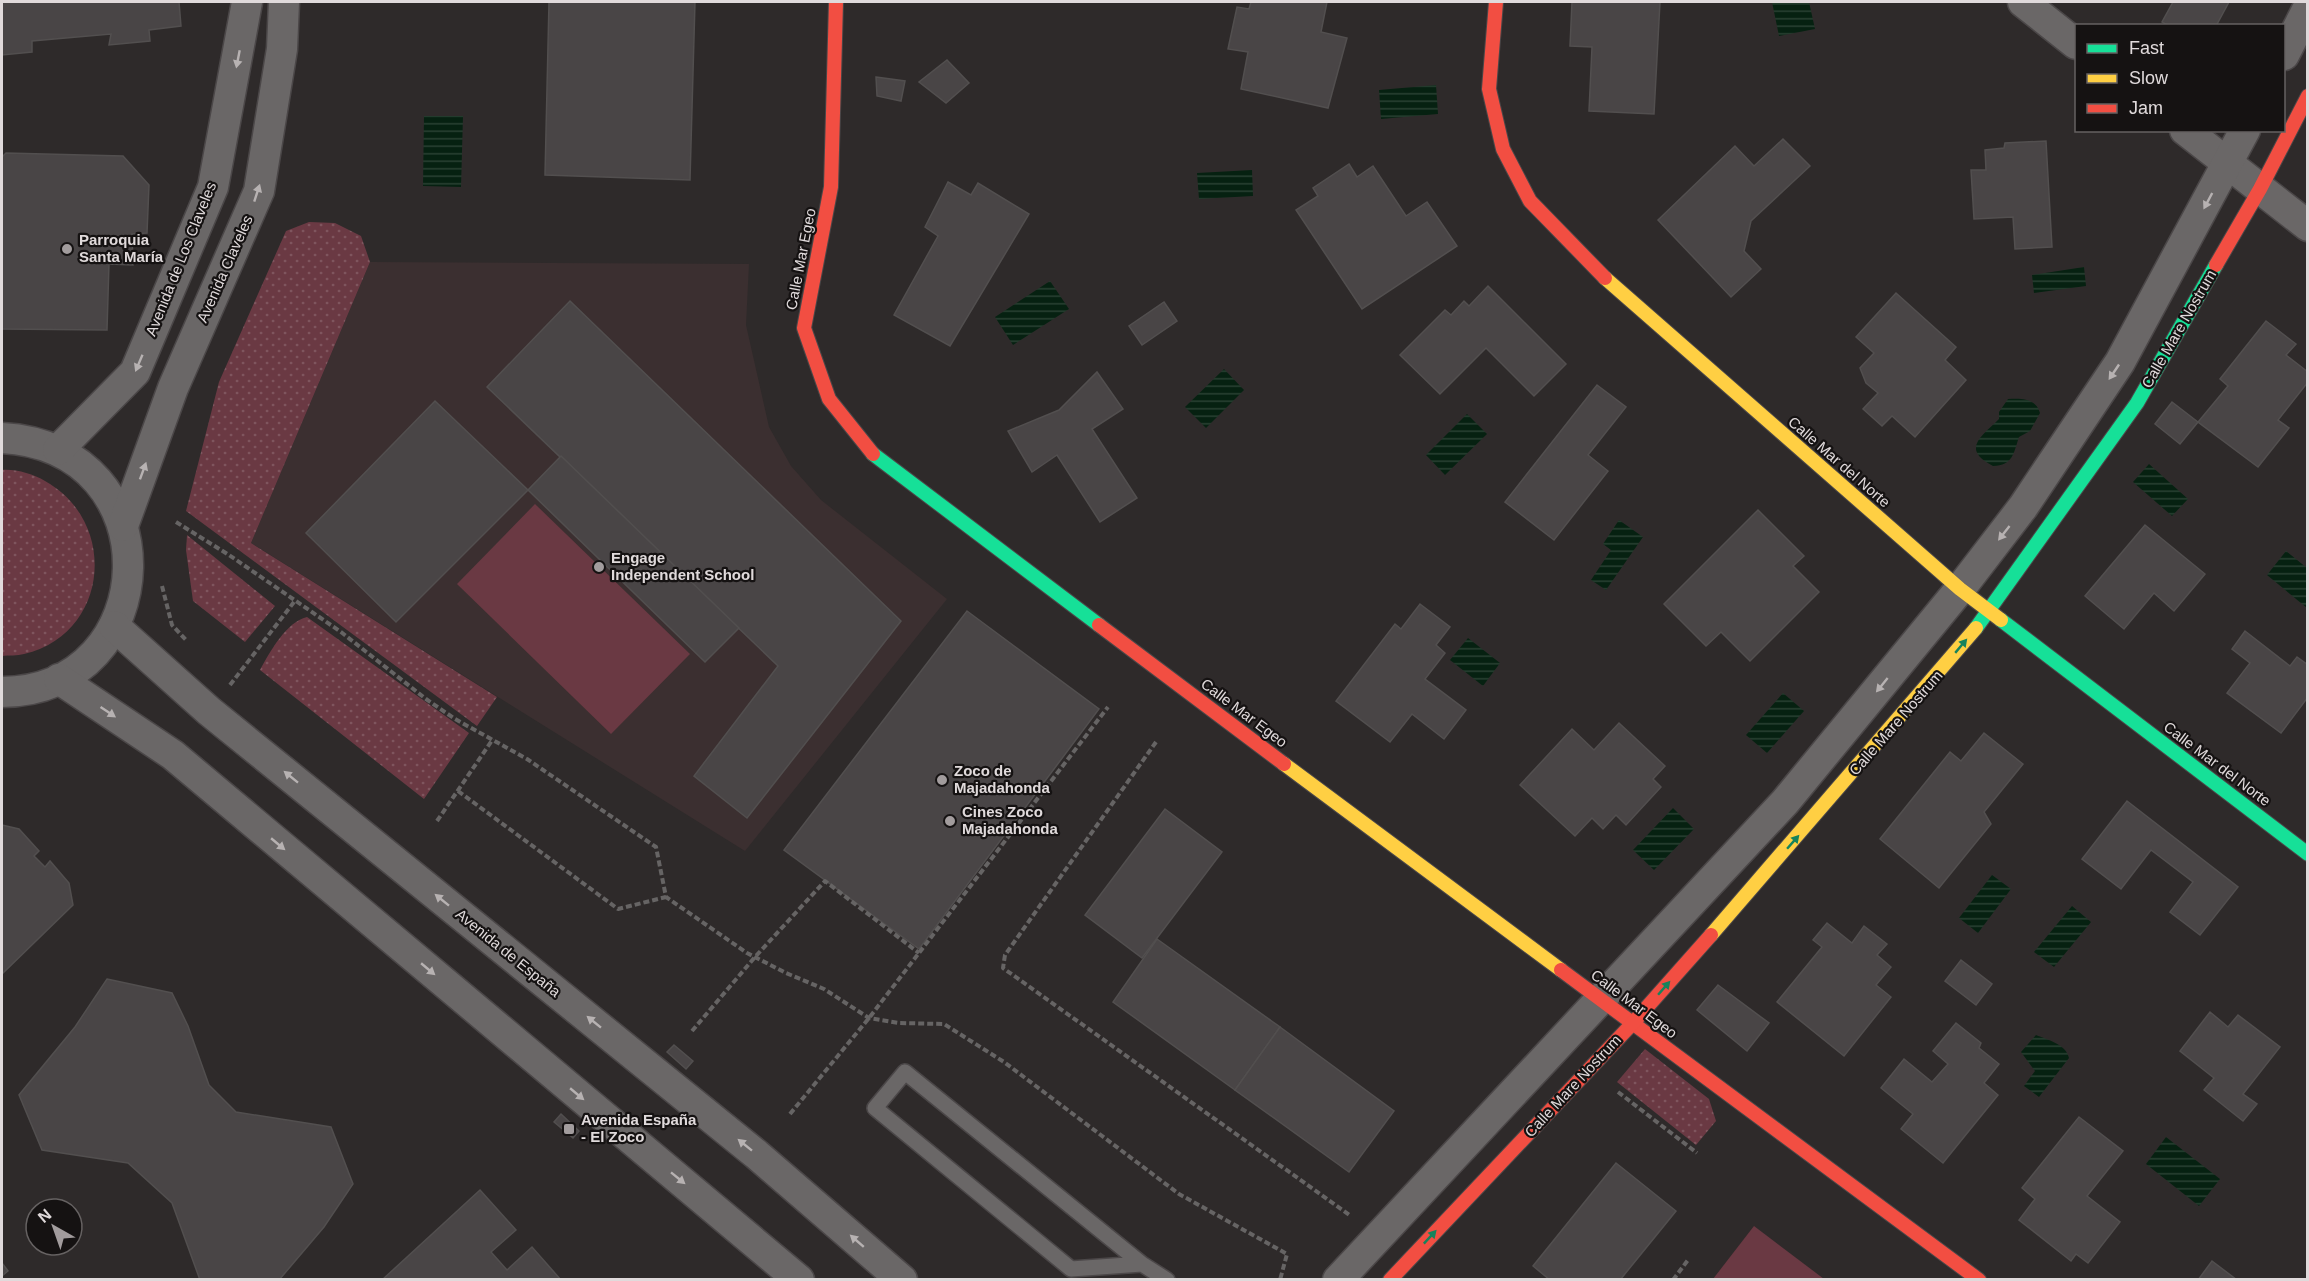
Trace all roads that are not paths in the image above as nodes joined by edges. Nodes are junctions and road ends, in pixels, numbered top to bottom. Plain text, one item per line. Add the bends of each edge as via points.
1 (247, 2) edge
2 (284, 2) edge
3 (836, 2) edge
4 (1496, 2) edge
5 (2023, 2) edge
6 (2307, 8) edge
7 (2075, 43) edge
8 (2285, 51) edge
9 (2307, 96) edge
10 (2187, 132) edge
11 (2244, 132) edge
12 (2227, 165) junction
13 (2260, 189) junction
14 (2307, 226) edge
15 (2, 438) edge
16 (58, 450) junction
17 (123, 526) junction
18 (1960, 589) junction
19 (1990, 612) junction
20 (114, 626) junction
21 (59, 679) junction
22 (2, 692) edge
23 (2307, 854) edge
24 (1600, 999) junction
25 (1632, 1024) junction
26 (1142, 1264) junction
27 (800, 1280) edge
28 (902, 1280) edge
29 (1167, 1280) edge
30 (1338, 1280) edge
31 (1390, 1280) edge
32 (1979, 1280) edge

1 -> 16 street, Avenida de Los Claveles via 213,187 135,372
17 -> 2 street, Avenida Claveles via 173,388 259,191 282,49
3 - 24 street, Calle Mar Egeo via 831,188 804,328 829,399 878,460
4 - 18 street, Calle Mar del Norte via 1490,89 1503,149 1530,201 1618,292
5 - 7 street
6 - 8 street
9 - 13 street, Calle Mare Nostrum
10 - 12 street
11 - 12 street
12 - 13 street
12 -> 18 street via 2120,362 2024,507
13 - 14 street
13 - 19 street, Calle Mare Nostrum via 2136,403
15 - 16 street via 25,439
16 - 17 street via 86,469 109,495
17 - 20 street via 130,560 126,594
18 - 19 street, Calle Mar del Norte
18 -> 24 street via 1785,802
19 - 23 street, Calle Mar del Norte
25 -> 19 street, Calle Mare Nostrum
20 - 21 street via 91,657
28 -> 20 street, Avenida de España via 756,1154 209,711
21 - 22 street via 22,692
21 -> 27 street via 172,755
24 - 25 street, Calle Mar Egeo
24 - 30 street
31 -> 25 street, Calle Mare Nostrum
25 - 32 street, Calle Mar Egeo
26 - 26 lane via 905,1072 875,1108 1071,1269
26 - 29 lane

